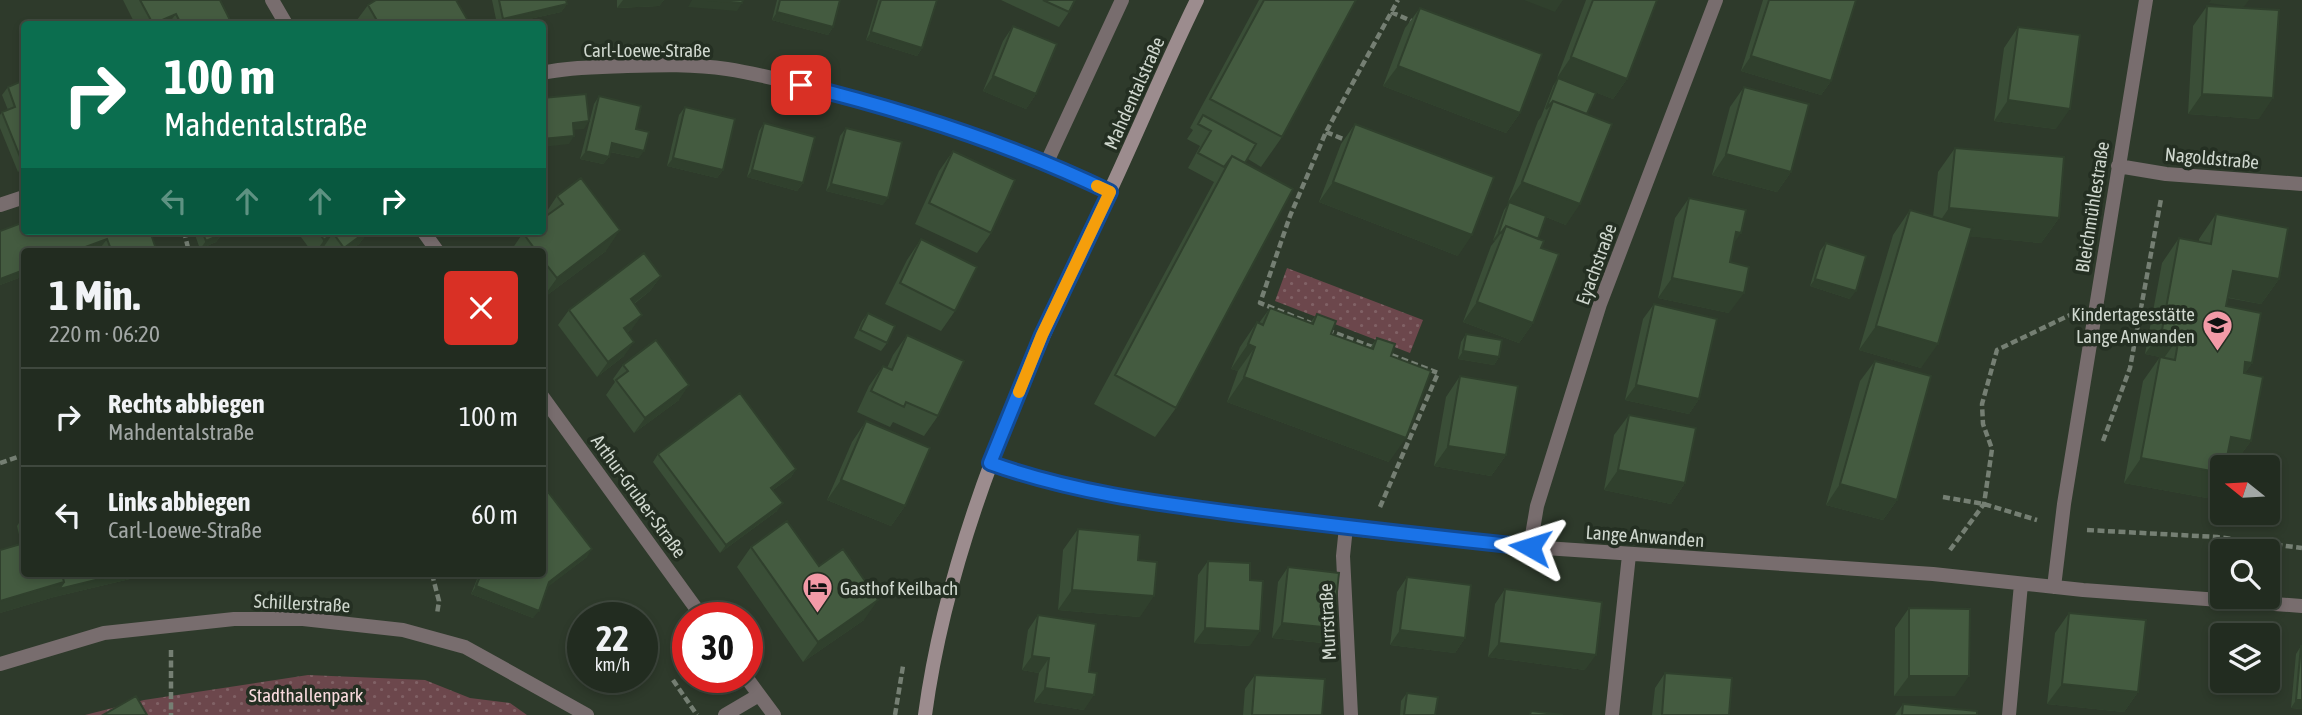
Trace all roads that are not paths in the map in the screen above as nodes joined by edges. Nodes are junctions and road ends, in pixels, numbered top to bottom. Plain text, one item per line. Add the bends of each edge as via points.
1 (272, 0) edge
2 (1122, 0) edge
3 (1197, 0) edge
4 (1716, 0) edge
5 (2146, 0) edge
6 (284, 21) edge
7 (546, 73) edge
8 (1046, 164) junction
9 (2118, 166) junction
10 (2302, 184) edge
11 (1110, 192) junction
12 (21, 198) edge
13 (0, 205) edge
14 (546, 402) edge
15 (990, 463) junction
16 (1346, 527) junction
17 (1530, 547) junction
18 (1629, 555) junction
19 (2021, 584) junction
20 (2054, 587) junction
21 (691, 602) edge
22 (2302, 606) edge
23 (0, 664) edge
24 (759, 695) joint
25 (587, 715) edge
26 (725, 715) edge
27 (775, 715) edge
28 (926, 715) edge
29 (1351, 715) edge
30 (1612, 715) edge
31 (2009, 715) edge

1 - 6 street
2 - 8 street
3 - 11 main road, Mahdentalstraße
4 - 17 street, Eyachstraße via 1601,304 1537,506
5 - 9 street, Bleichmühlestraße
7 - 8 street, Carl-Loewe-Straße via 648,65 727,69 875,103
8 - 11 street, Carl-Loewe-Straße
9 - 10 street, Nagoldstraße
9 - 20 street, Bleichmühlestraße
11 - 15 main road, Mahdentalstraße via 1042,335
12 - 13 street
14 - 21 street, Arthur-Gruber-Straße
15 - 16 street, Lange Anwanden via 1042,480 1142,501
15 - 28 main road, Mahdentalstraße via 949,590
16 - 17 street, Lange Anwanden
16 - 29 street, Murrstraße via 1343,556
17 - 18 street, Lange Anwanden
18 - 19 street, Lange Anwanden via 1933,573
18 - 30 street
19 - 20 street, Lange Anwanden
19 - 31 street
20 - 22 street, Lange Anwanden
23 - 25 street, Schillerstraße via 104,633 234,619 303,619 403,630 465,647
24 - 26 street
24 - 27 street

